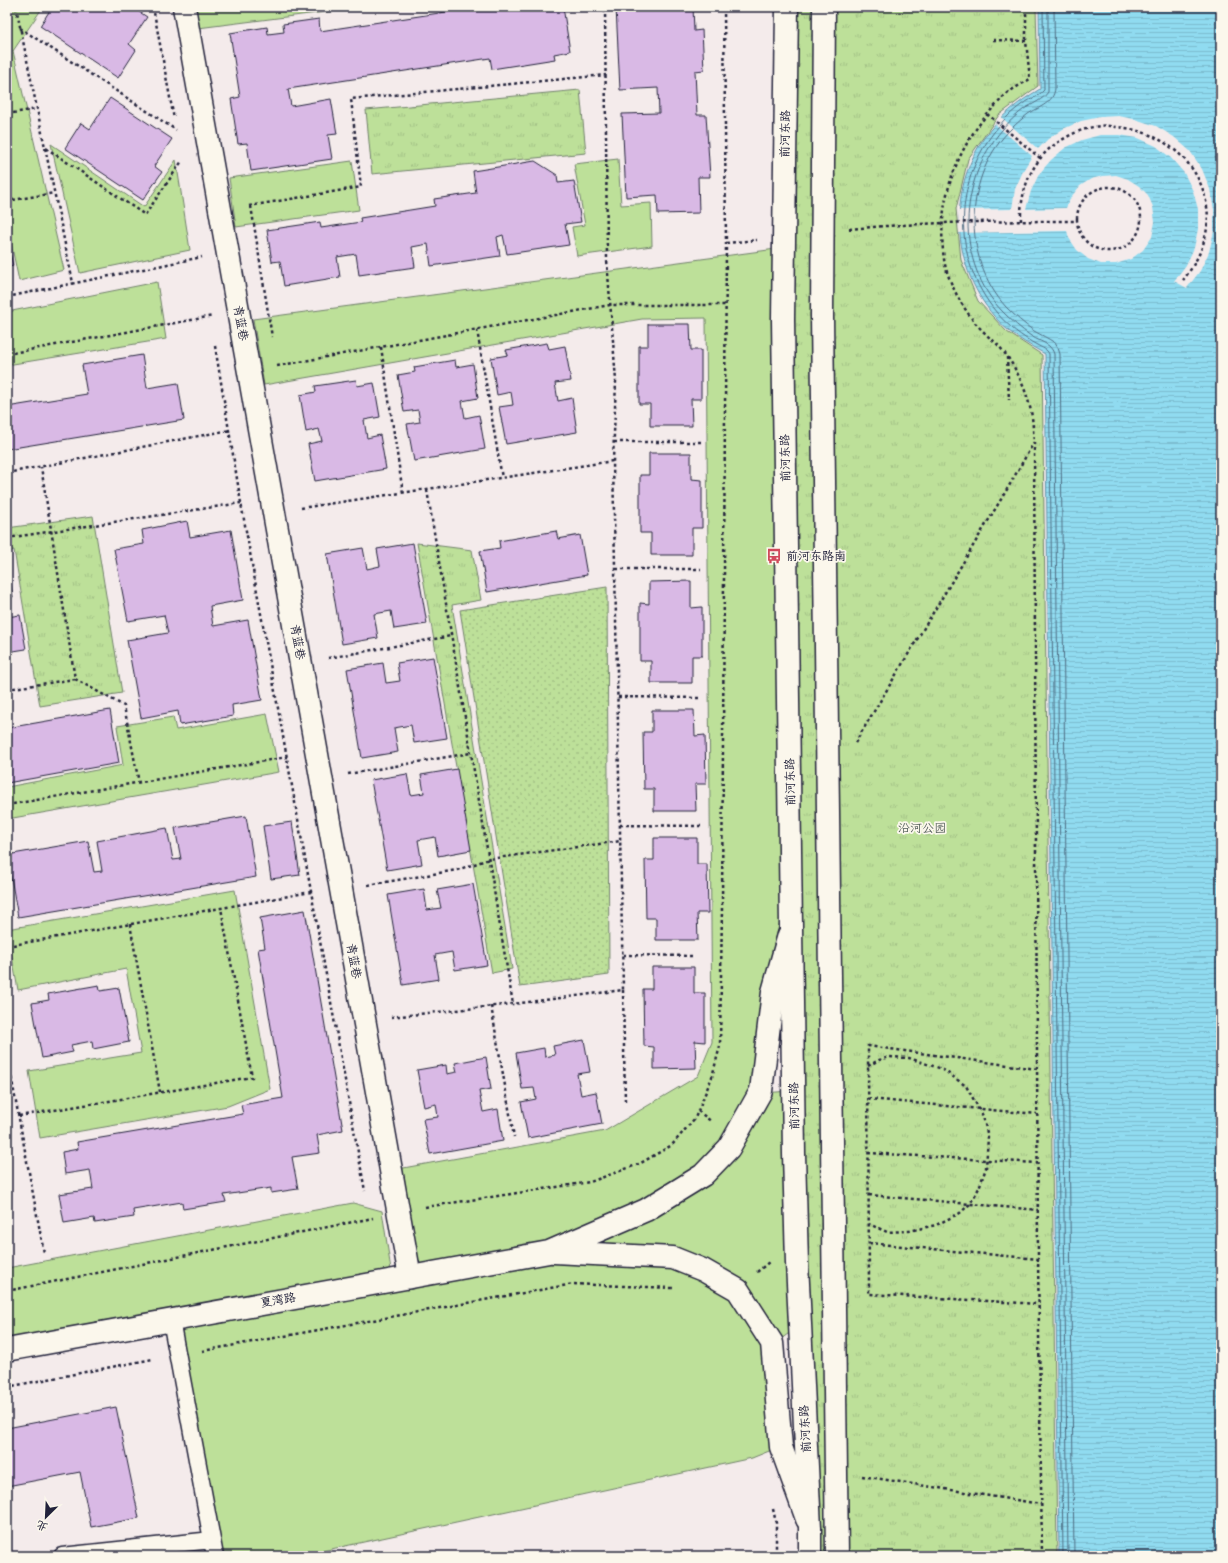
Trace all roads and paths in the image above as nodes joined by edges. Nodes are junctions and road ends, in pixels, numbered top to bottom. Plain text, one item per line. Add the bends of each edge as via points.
1 (16, 7) edge
2 (184, 7) edge
3 (605, 7) edge
4 (724, 7) edge
5 (787, 7) edge
6 (824, 7) edge
7 (1026, 7) edge
8 (20, 28) junction
9 (993, 40) dead end
10 (1026, 41) junction
11 (606, 75) junction
12 (37, 109) junction
13 (7, 114) edge
14 (987, 114) junction
15 (176, 130) dead end
16 (45, 148) junction
17 (1040, 158) junction
18 (182, 162) dead end
19 (54, 193) junction
20 (7, 201) edge
21 (221, 211) junction
22 (1021, 221) junction
23 (1077, 221) junction
24 (942, 223) junction
25 (843, 230) dead end
26 (228, 251) junction
27 (200, 257) junction
28 (201, 265) dead end
29 (1183, 280) dead end
30 (73, 283) junction
31 (7, 297) edge
32 (725, 305) junction
33 (610, 306) junction
34 (209, 310) dead end
35 (239, 312) junction
36 (210, 317) junction
37 (477, 330) junction
38 (214, 340) dead end
39 (381, 347) junction
40 (7, 354) edge
41 (1007, 357) junction
42 (277, 366) dead end
43 (1009, 400) dead end
44 (259, 424) junction
45 (229, 430) junction
46 (1034, 441) junction
47 (614, 442) junction
48 (702, 442) dead end
49 (613, 462) junction
50 (41, 467) junction
51 (7, 473) edge
52 (502, 478) junction
53 (427, 490) junction
54 (403, 493) junction
55 (242, 503) junction
56 (275, 512) junction
57 (51, 531) junction
58 (7, 538) edge
59 (616, 569) junction
60 (701, 569) dead end
61 (451, 636) junction
62 (327, 658) dead end
63 (75, 679) junction
64 (7, 689) edge
65 (618, 697) junction
66 (702, 698) dead end
67 (854, 744) dead end
68 (317, 751) junction
69 (471, 753) junction
70 (287, 757) junction
71 (348, 774) dead end
72 (138, 783) junction
73 (7, 805) edge
74 (620, 825) junction
75 (701, 826) dead end
76 (621, 841) junction
77 (489, 859) junction
78 (368, 885) dead end
79 (341, 887) junction
80 (311, 892) junction
81 (221, 908) junction
82 (792, 922) junction
83 (130, 924) junction
84 (7, 946) edge
85 (623, 955) junction
86 (695, 956) dead end
87 (623, 990) junction
88 (513, 1004) junction
89 (491, 1006) junction
90 (365, 1021) junction
91 (7, 1054) edge
92 (868, 1066) junction
93 (1037, 1069) junction
94 (11, 1074) junction
95 (7, 1075) edge
96 (160, 1092) junction
97 (868, 1099) junction
98 (625, 1103) dead end
99 (980, 1109) junction
100 (1037, 1114) junction
101 (18, 1116) junction
102 (514, 1137) dead end
103 (868, 1153) junction
104 (987, 1160) junction
105 (1037, 1163) junction
106 (365, 1191) dead end
107 (869, 1196) junction
108 (970, 1204) junction
109 (1038, 1210) junction
110 (399, 1212) junction
111 (869, 1224) junction
112 (869, 1243) junction
113 (549, 1252) junction
114 (44, 1253) dead end
115 (1038, 1259) junction
116 (410, 1277) junction
117 (674, 1288) dead end
118 (7, 1291) edge
119 (1038, 1304) junction
120 (171, 1320) junction
121 (7, 1350) edge
122 (177, 1355) junction
123 (7, 1387) edge
124 (855, 1475) dead end
125 (1042, 1504) junction
126 (772, 1508) dead end
127 (810, 1528) junction
128 (212, 1540) junction
129 (62, 1556) edge
130 (215, 1556) edge
131 (776, 1556) edge
132 (810, 1556) edge
133 (837, 1556) edge
134 (1042, 1556) edge

1 - 8 path
2 - 21 main road, 青蓝巷
3 - 11 path
4 - 32 path
5 - 82 main road, 前河东路 via 783,319
6 - 133 main road via 822,316
7 - 10 path
8 - 12 path
8 - 15 path
9 - 10 path
10 - 14 path via 1030,79 1006,94
11 - 21 path via 351,99 361,187
11 - 33 path via 607,260
12 - 13 path
12 - 16 path
14 - 17 path
14 - 24 path via 969,139 958,161 949,185
16 - 18 path via 146,215
16 - 19 path
17 - 22 path via 1027,180
17 - 29 path via 1056,143 1074,133 1100,126 1136,130 1150,134 1171,146 1188,162 1201,185 1207,208 1202,250
19 - 20 path
19 - 30 path
21 - 26 main road, 青蓝巷
22 - 23 path
22 - 24 path
23 - 23 path via 1080,234 1087,242 1096,248 1117,250 1134,238 1141,219 1135,199 1128,192 1110,187 1100,188 1084,198 1079,206
24 - 25 path
24 - 41 path via 944,260 951,282 971,319
26 - 27 path
26 - 35 main road, 青蓝巷
27 - 28 path
27 - 30 path
30 - 31 path
32 - 33 path
32 - 110 path via 720,1046 712,1077 695,1118 672,1145 639,1164 590,1182
33 - 37 path
33 - 47 path via 616,381
34 - 36 path
35 - 36 path
35 - 44 main road, 青蓝巷
36 - 40 path
37 - 39 path
37 - 52 path
38 - 45 path
39 - 42 path
39 - 54 path
41 - 43 path
41 - 46 path via 1027,398
44 - 45 path
44 - 56 main road, 青蓝巷
45 - 50 path
45 - 55 path
46 - 67 path
46 - 93 path
47 - 48 path
47 - 49 path
49 - 52 path
49 - 59 path
50 - 51 path
50 - 57 path
52 - 53 path
53 - 54 path
53 - 61 path
54 - 56 path
55 - 57 path
55 - 70 path
56 - 68 main road, 青蓝巷
57 - 58 path
57 - 63 path
59 - 60 path
59 - 65 path
61 - 62 path
61 - 69 path
63 - 64 path
63 - 72 path via 124,706
65 - 66 path
65 - 74 path
68 - 70 path
68 - 79 main road, 青蓝巷
69 - 71 path
69 - 77 path
70 - 72 path
70 - 80 path
72 - 73 path
74 - 75 path
74 - 76 path
76 - 77 path
76 - 85 path
77 - 78 path via 457,870
77 - 88 path
79 - 80 path
79 - 90 main road, 青蓝巷
80 - 81 path
80 - 106 path
81 - 83 path
81 - 96 path via 252,1076
82 - 113 main road via 772,992 761,1092 729,1148 703,1175 646,1210
82 - 127 main road, 前河东路 via 796,1219
83 - 84 path
83 - 96 path
85 - 86 path
85 - 87 path
87 - 88 path
87 - 98 path
88 - 89 path
89 - 90 path
89 - 102 path
90 - 110 main road, 青蓝巷
91 - 94 path
92 - 93 path via 868,1046
92 - 97 path
92 - 99 path via 890,1057 909,1058 942,1069 966,1086
93 - 100 path
94 - 95 path
94 - 101 path
96 - 101 path
97 - 99 path
97 - 103 path
99 - 100 path
99 - 104 path via 988,1137
100 - 105 path
101 - 114 path
103 - 104 path
103 - 107 path
104 - 105 path
104 - 108 path via 979,1188
105 - 109 path
107 - 108 path
107 - 111 path
108 - 109 path
108 - 111 path via 960,1213 936,1225 908,1231 887,1232
109 - 115 path
110 - 116 main road, 青蓝巷
110 - 118 path
111 - 112 path
112 - 115 path
112 - 119 path via 869,1294
113 - 116 main road, 夏湾路
113 - 127 main road via 673,1258 703,1270 738,1290 772,1343 781,1446
115 - 119 path
116 - 120 main road, 夏湾路
117 - 122 path via 573,1284
119 - 125 path
120 - 121 main road, 夏湾路
120 - 122 lane
122 - 123 path
122 - 128 lane
124 - 125 path
125 - 134 path
126 - 131 path via 776,1523
127 - 132 main road, 前河东路
128 - 129 lane
128 - 130 lane

